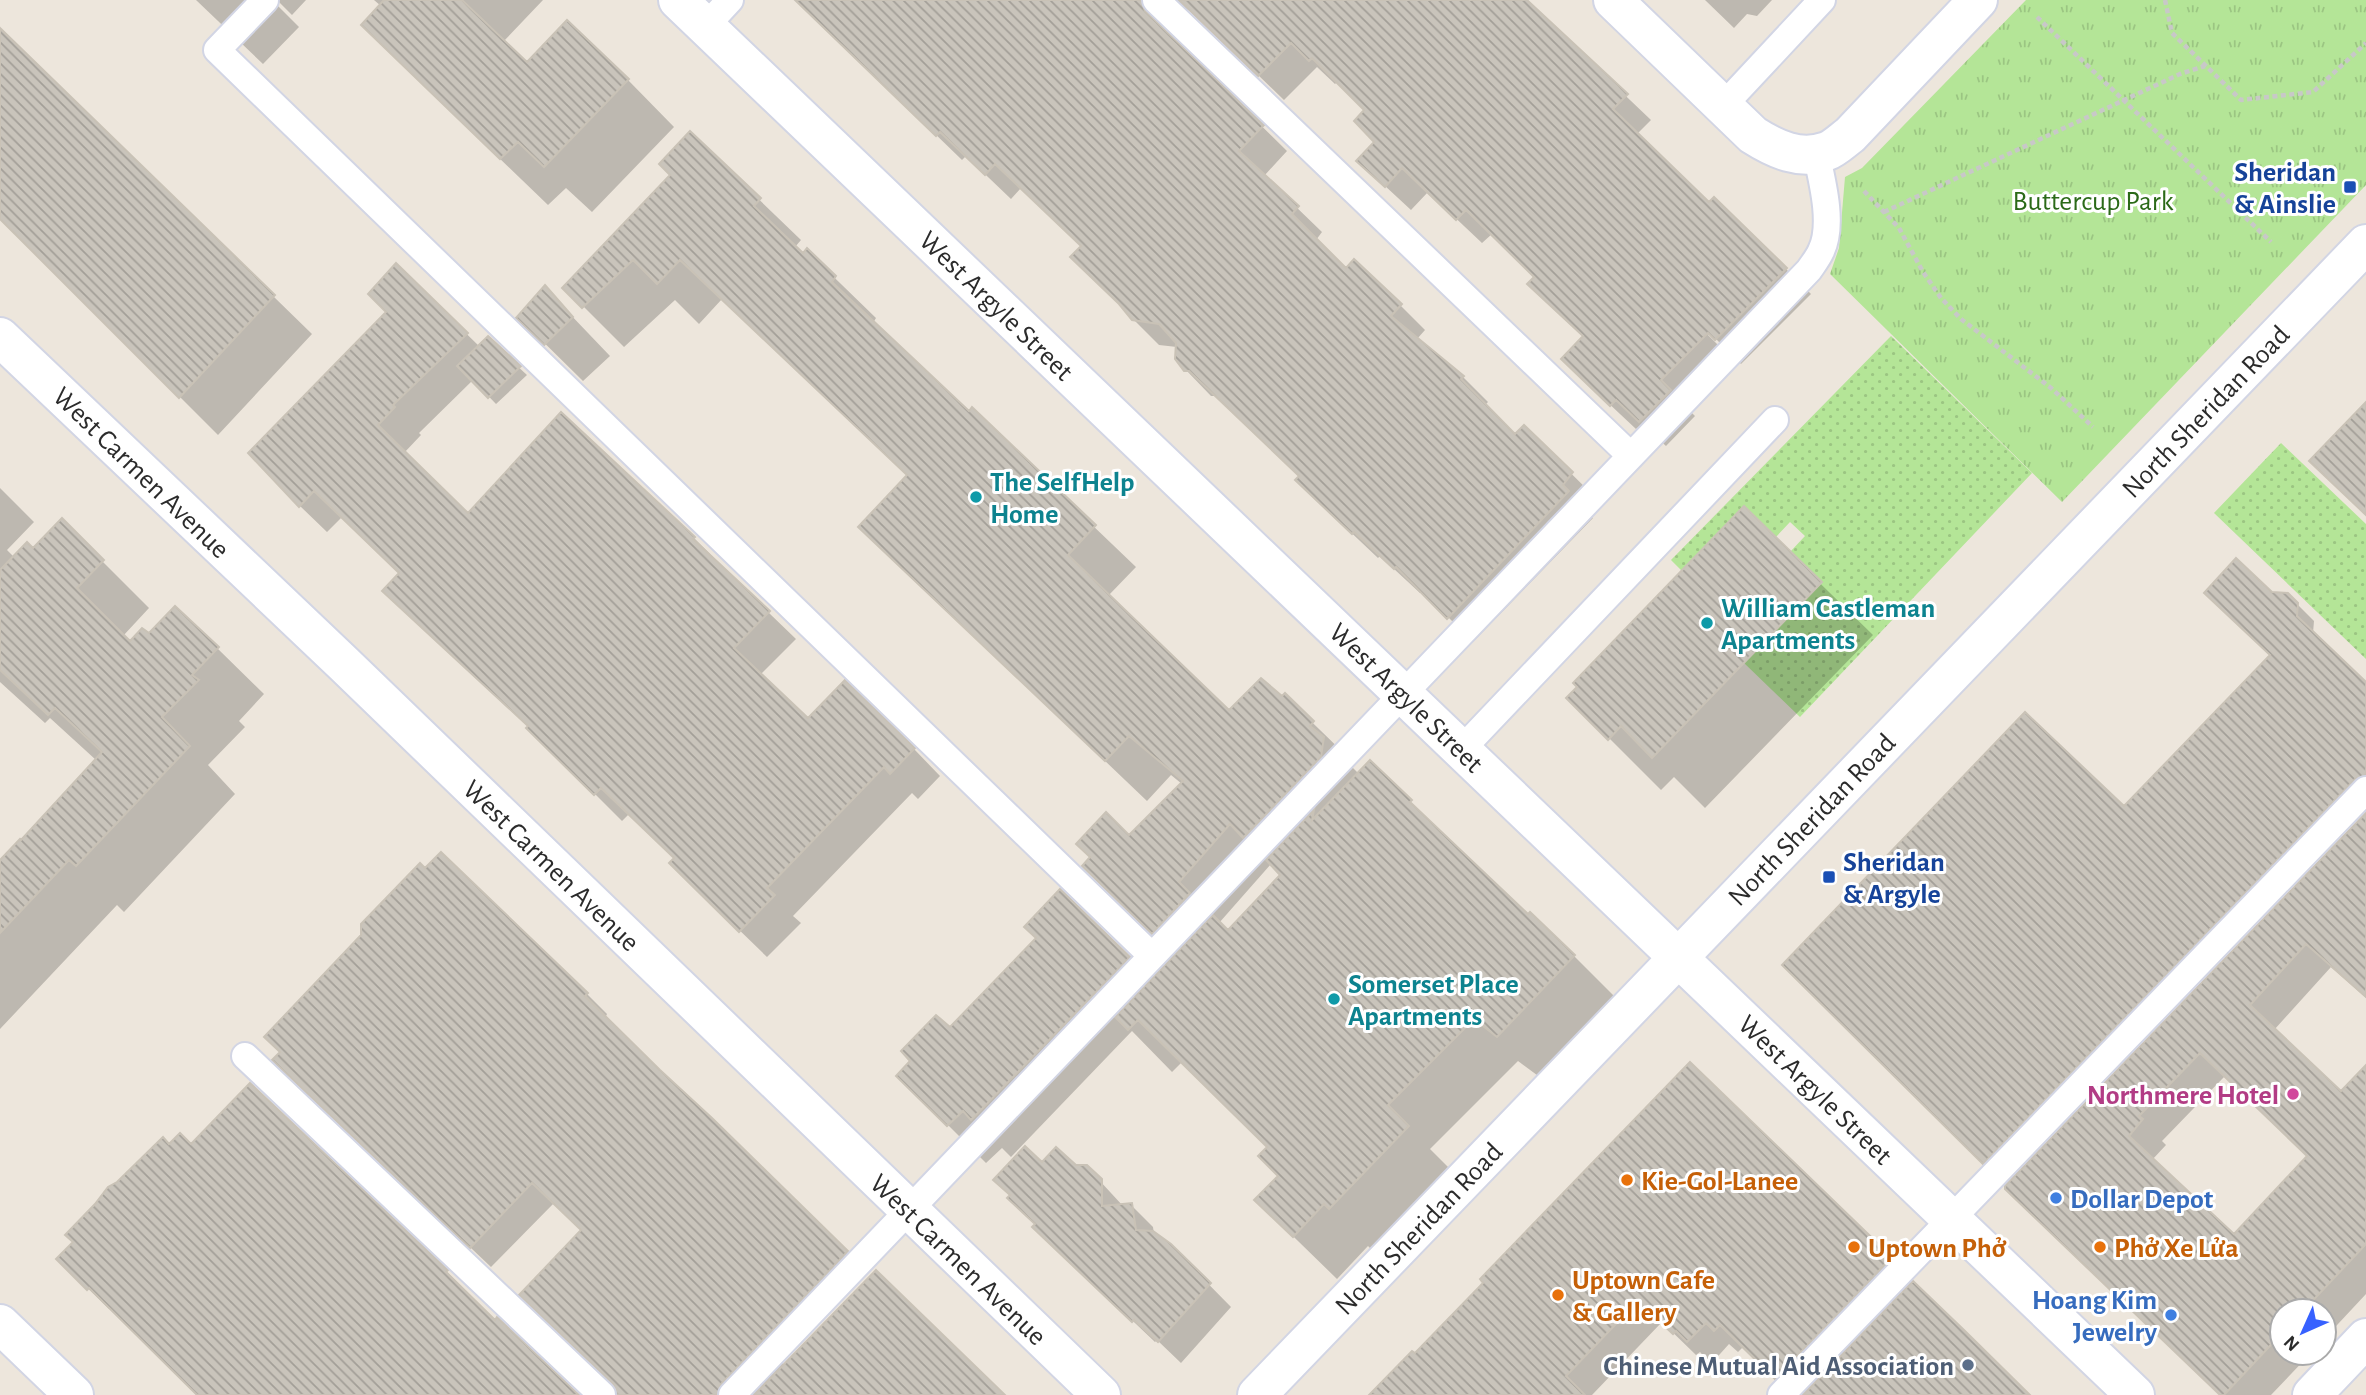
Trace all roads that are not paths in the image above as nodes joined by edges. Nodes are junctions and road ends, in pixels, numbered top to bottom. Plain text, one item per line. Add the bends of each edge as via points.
1 (265, 0) edge
2 (678, 0) edge
3 (1156, 0) edge
4 (1613, 0) edge
5 (1822, 0) edge
6 (1978, 0) edge
7 (718, 13) edge
8 (1723, 106) junction
9 (1808, 154) junction
10 (2366, 244) edge
11 (0, 337) edge
12 (1775, 419) dead end
13 (1631, 456) junction
14 (1402, 693) junction
15 (1462, 749) junction
16 (2366, 790) edge
17 (1152, 956) junction
18 (1678, 956) junction
19 (245, 1056) dead end
20 (910, 1211) junction
21 (1951, 1219) junction
22 (0, 1324) edge
23 (2366, 1338) edge
24 (74, 1395) edge
25 (602, 1395) edge
26 (732, 1395) edge
27 (1101, 1395) edge
28 (1257, 1395) edge
29 (1781, 1395) edge
30 (2135, 1395) edge
31 (2312, 1395) edge

1 - 17 lane via 217,50
2 - 7 street, West Argyle Street
3 - 13 lane
4 - 8 street
5 - 8 lane
6 - 9 street via 1850,135 1828,151
7 - 14 street, West Argyle Street
8 - 9 street via 1753,135 1776,149
9 - 13 lane via 1826,198 1823,249 1809,270
10 - 18 street, North Sheridan Road
11 - 20 street, West Carmen Avenue
12 - 15 lane
13 - 14 lane
14 - 15 street, West Argyle Street
14 - 17 lane
15 - 18 street, West Argyle Street
16 - 21 lane
17 - 20 lane
18 - 21 street, West Argyle Street
18 - 28 street, North Sheridan Road
19 - 25 lane
20 - 26 lane
20 - 27 street, West Carmen Avenue
21 - 29 lane
21 - 30 street, West Argyle Street
22 - 24 street
23 - 31 street

